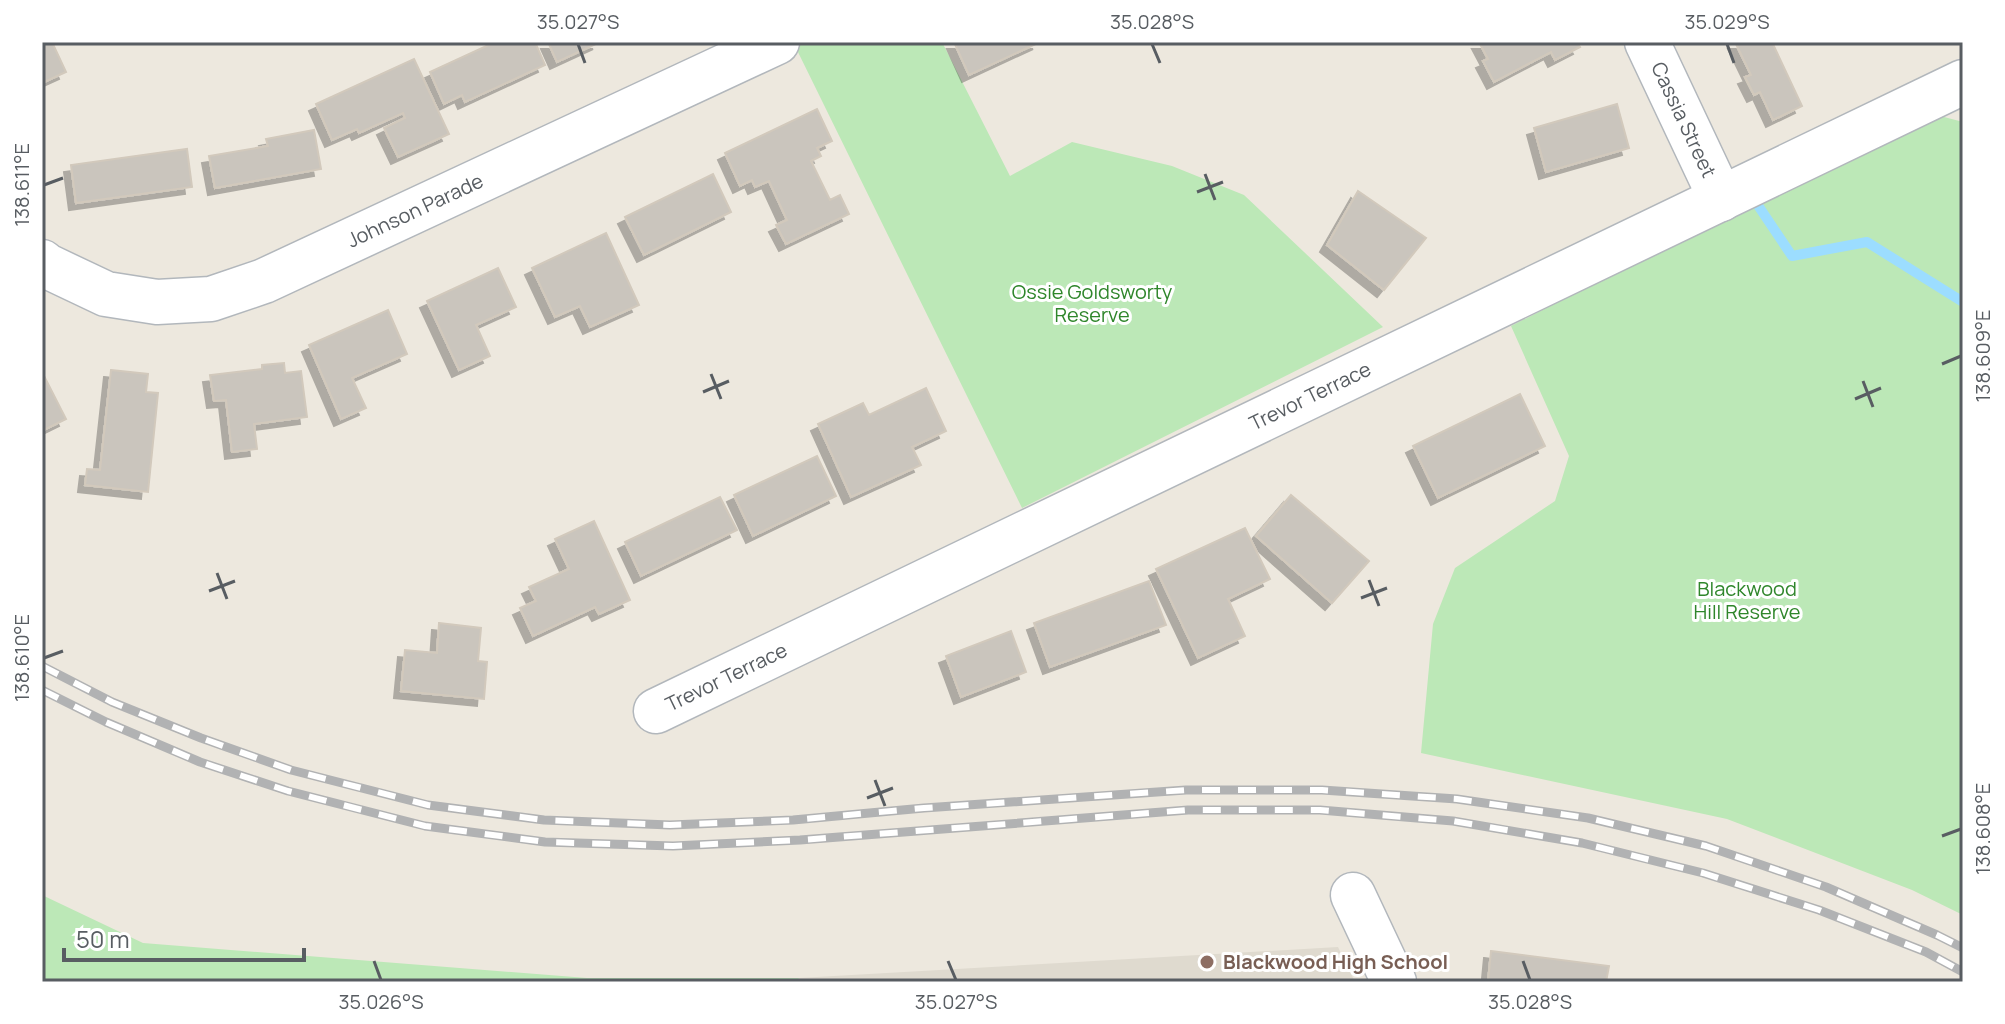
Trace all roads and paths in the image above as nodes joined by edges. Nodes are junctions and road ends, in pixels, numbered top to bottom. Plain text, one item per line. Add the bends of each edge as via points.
1 (777, 42) edge
2 (1647, 42) edge
3 (1963, 82) edge
4 (1721, 199) junction
5 (42, 262) edge
6 (656, 711) dead end
7 (1353, 895) dead end
8 (1394, 982) edge

1 - 5 street, Johnson Parade via 264,281 211,299 157,302 106,294
2 - 4 street, Cassia Street
3 - 4 street, Trevor Terrace
4 - 6 street, Trevor Terrace
7 - 8 street

